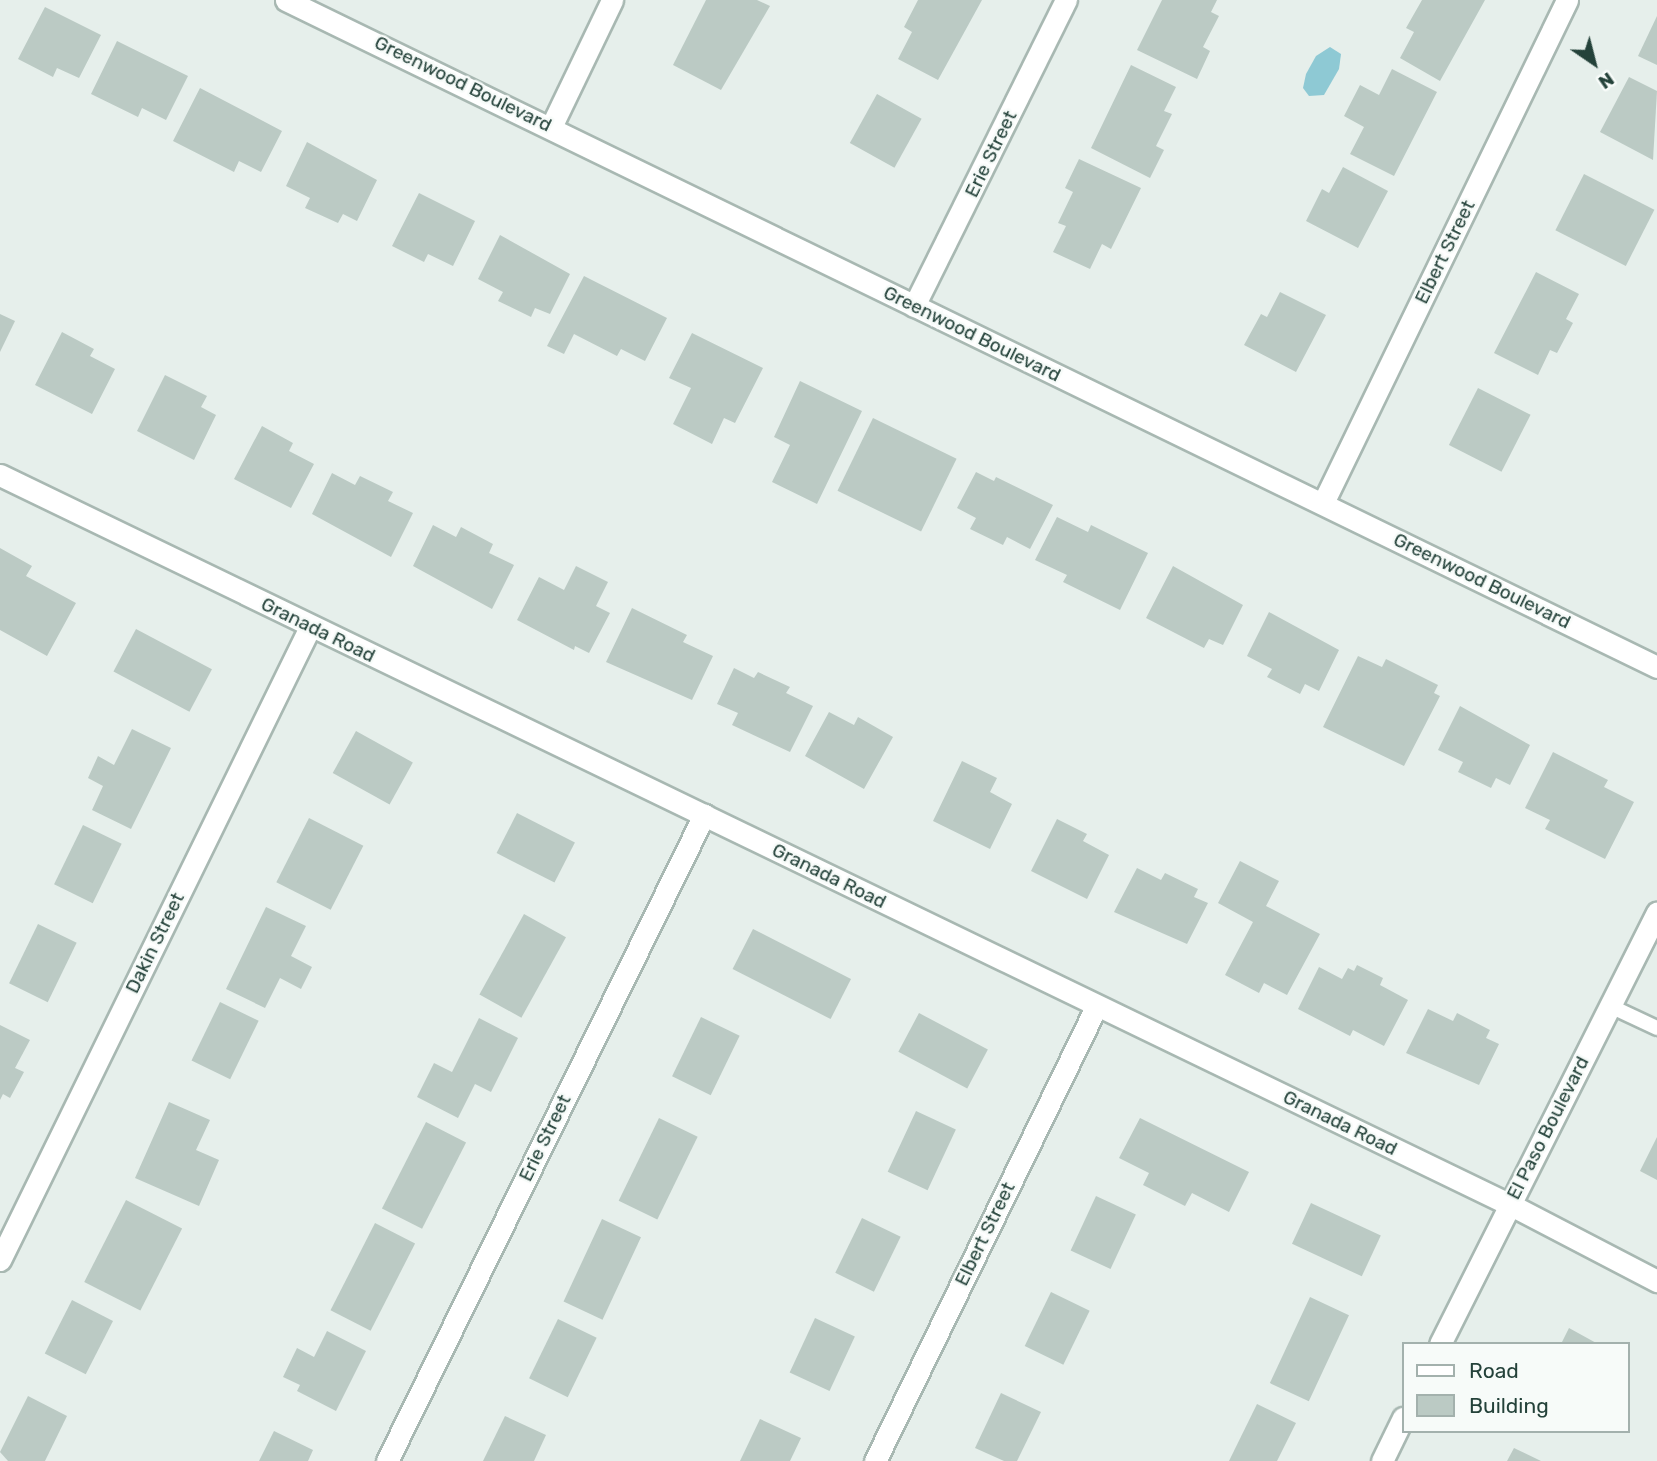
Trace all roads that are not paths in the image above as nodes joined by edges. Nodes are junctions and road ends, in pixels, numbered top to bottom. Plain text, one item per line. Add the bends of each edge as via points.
1 (286, 0) edge
2 (612, 0) edge
3 (1066, 0) edge
4 (1567, 0) edge
5 (551, 127) junction
6 (914, 306) junction
7 (0, 475) edge
8 (1323, 503) junction
9 (310, 626) junction
10 (1657, 667) edge
11 (704, 815) junction
12 (1657, 912) edge
13 (1610, 1006) junction
14 (1096, 1007) junction
15 (1657, 1028) edge
16 (1508, 1204) junction
17 (0, 1259) edge
18 (1657, 1280) edge
19 (1441, 1342) edge
20 (1402, 1420) edge
21 (387, 1461) edge
22 (875, 1461) edge
23 (1382, 1461) edge

1 - 5 street, Greenwood Boulevard
2 - 5 street
3 - 6 street, Erie Street
4 - 8 street, Elbert Street
5 - 6 street, Greenwood Boulevard
6 - 8 street, Greenwood Boulevard
7 - 9 street, Granada Road
8 - 10 street, Greenwood Boulevard
9 - 11 street, Granada Road
9 - 17 street, Dakin Street
11 - 14 street, Granada Road
11 - 21 street, Erie Street
12 - 13 street, El Paso Boulevard
13 - 15 lane
13 - 16 street, El Paso Boulevard
14 - 16 street, Granada Road
14 - 22 street, Elbert Street
16 - 18 street, Granada Road
16 - 19 street, El Paso Boulevard
20 - 23 street

